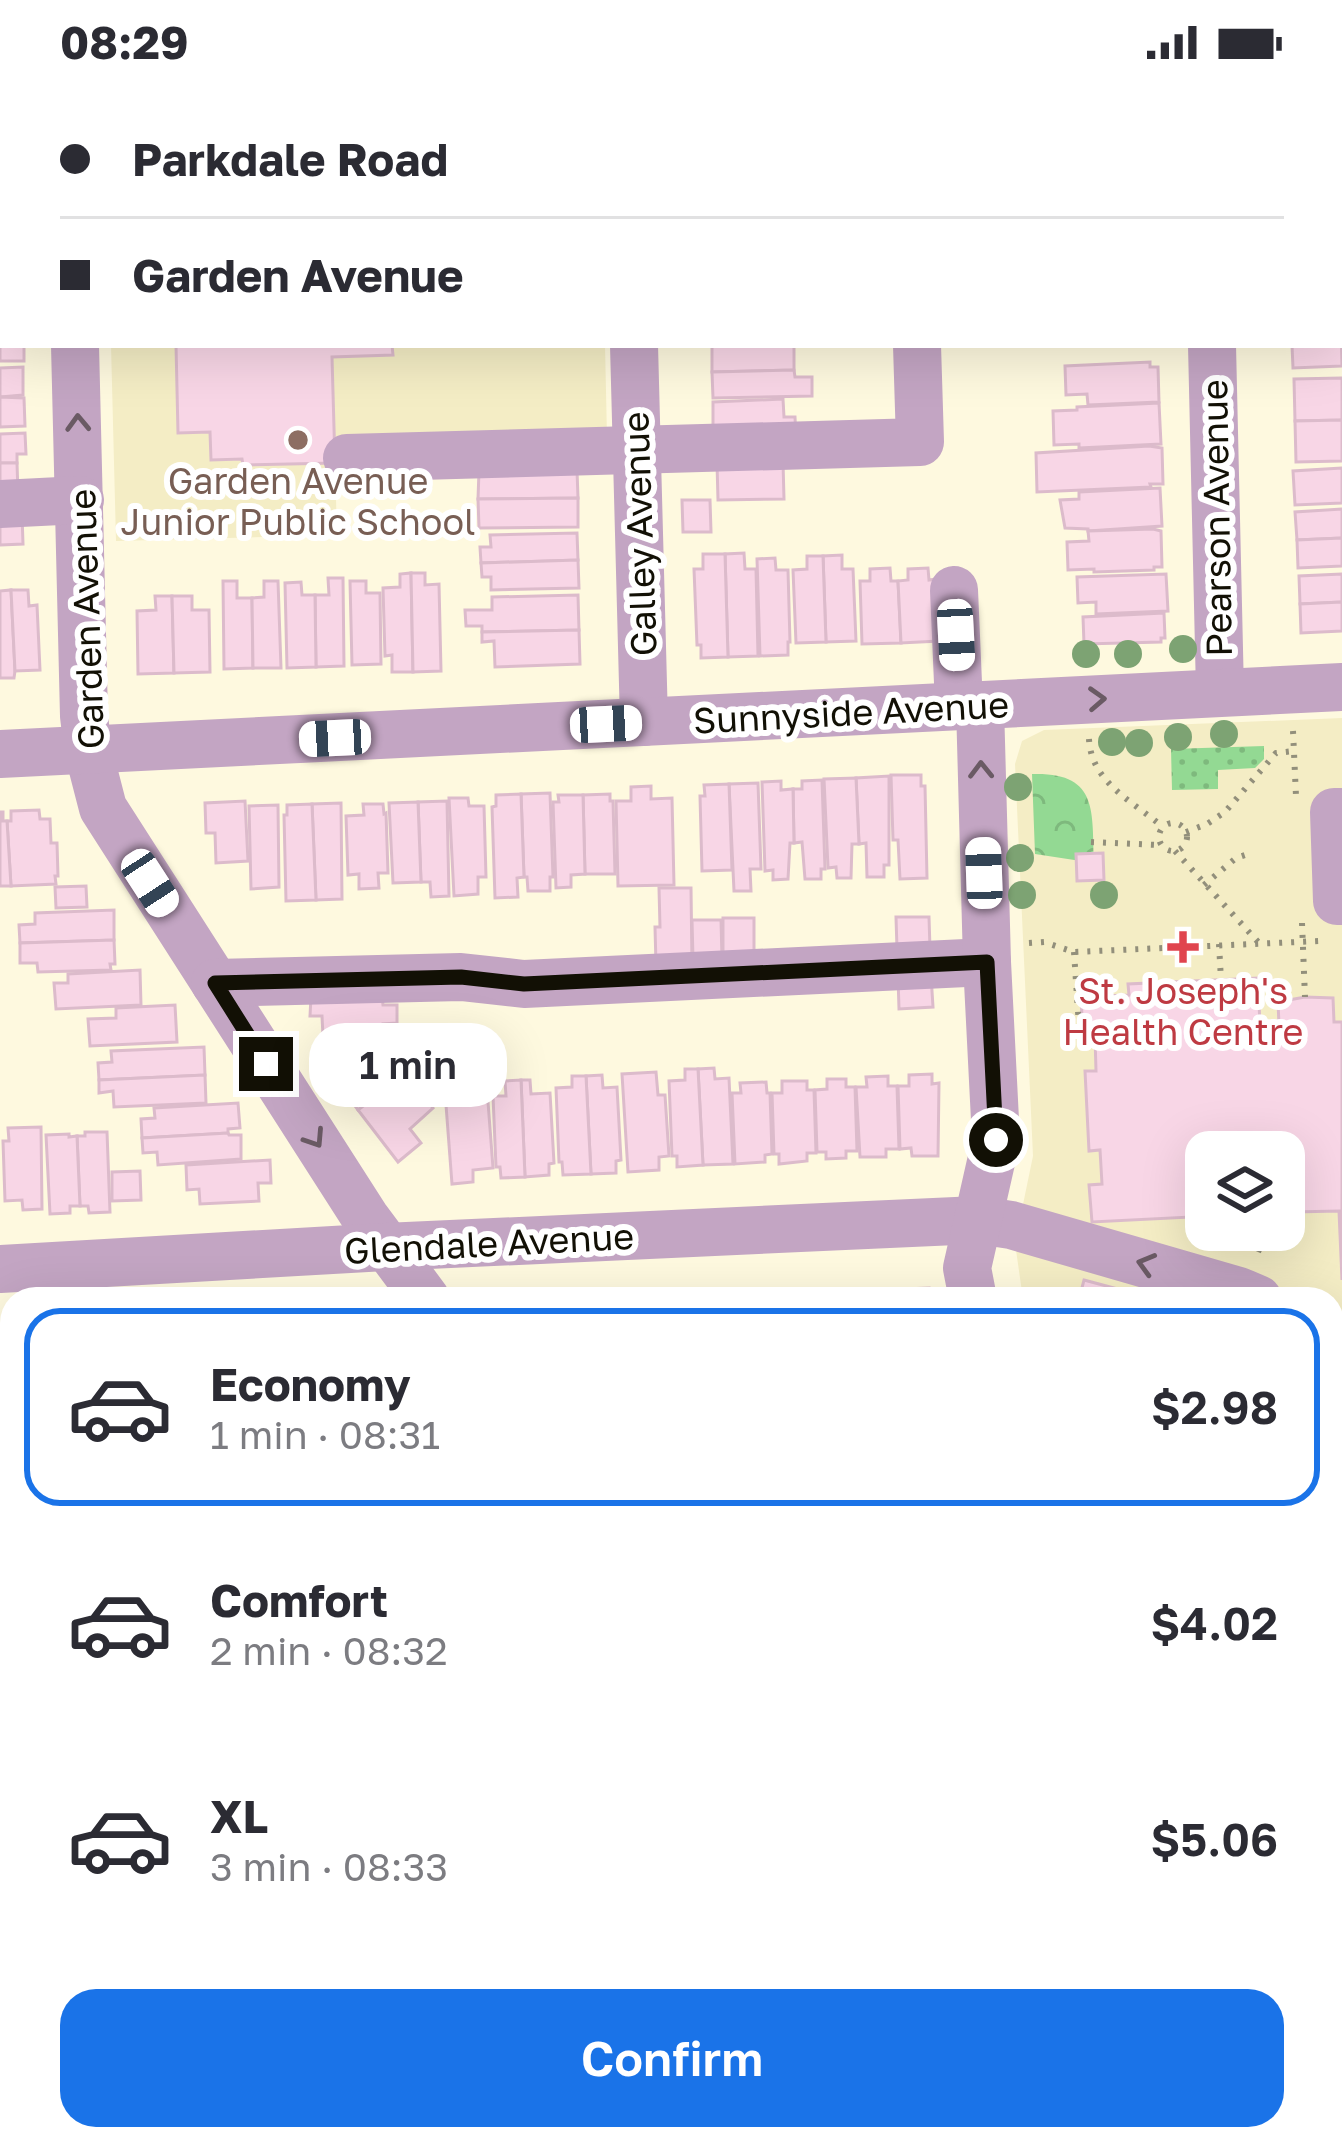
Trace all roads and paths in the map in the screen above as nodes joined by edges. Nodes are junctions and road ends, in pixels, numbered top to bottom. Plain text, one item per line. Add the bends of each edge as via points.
1 (75, 348) edge
2 (634, 348) edge
3 (917, 348) edge
4 (1212, 348) edge
5 (637, 449) junction
6 (347, 458) dead end
7 (80, 500) junction
8 (0, 504) edge
9 (954, 590) dead end
10 (1342, 687) edge
11 (1220, 692) junction
12 (970, 705) junction
13 (644, 722) junction
14 (1088, 723) dead end
15 (88, 750) junction
16 (1294, 751) dead end
17 (0, 754) edge
18 (1342, 812) edge
19 (1163, 826) junction
20 (1186, 832) junction
21 (1091, 842) dead end
22 (1162, 845) junction
23 (1175, 851) junction
24 (1245, 855) dead end
25 (1204, 886) junction
26 (1332, 921) edge
27 (1259, 943) junction
28 (1219, 944) junction
29 (1074, 952) junction
30 (1003, 953) junction
31 (1221, 980) dead end
32 (215, 983) junction
33 (1095, 1041) dead end
34 (978, 1220) junction
35 (385, 1247) junction
36 (0, 1269) edge
37 (417, 1287) edge
38 (971, 1287) edge
39 (1225, 1287) edge

7 -> 1 street, Garden Avenue
2 - 5 street, Galley Avenue
3 - 5 street via 920,442
4 - 11 street, Pearson Avenue
5 - 6 street
5 - 13 street, Galley Avenue
7 - 8 street
7 - 15 street, Garden Avenue
9 - 12 street
10 - 11 street, Sunnyside Avenue
12 -> 11 street, Sunnyside Avenue
12 - 13 street, Sunnyside Avenue
30 -> 12 street
13 - 15 street, Sunnyside Avenue
14 - 19 path via 1097,774
15 - 17 street, Sunnyside Avenue
15 - 32 street, Garden Avenue via 103,808
16 - 20 path via 1276,753 1225,812
18 - 26 street via 1334,812
19 - 20 path via 1176,823
19 - 22 path
20 - 23 path
21 - 22 path
22 - 23 path
23 - 25 path
24 - 25 path
25 - 27 path
26 - 27 path
27 - 28 path
28 - 29 path
28 - 31 path
29 - 30 path via 1044,942
29 - 33 path via 1080,1041
30 - 32 street via 524,984 461,977
30 - 34 street via 996,1140
32 -> 35 street, Garden Avenue
34 - 35 street, Glendale Avenue
34 - 38 street
39 -> 34 street, Glendale Avenue
35 - 36 street, Glendale Avenue
35 - 37 street, Garden Avenue

